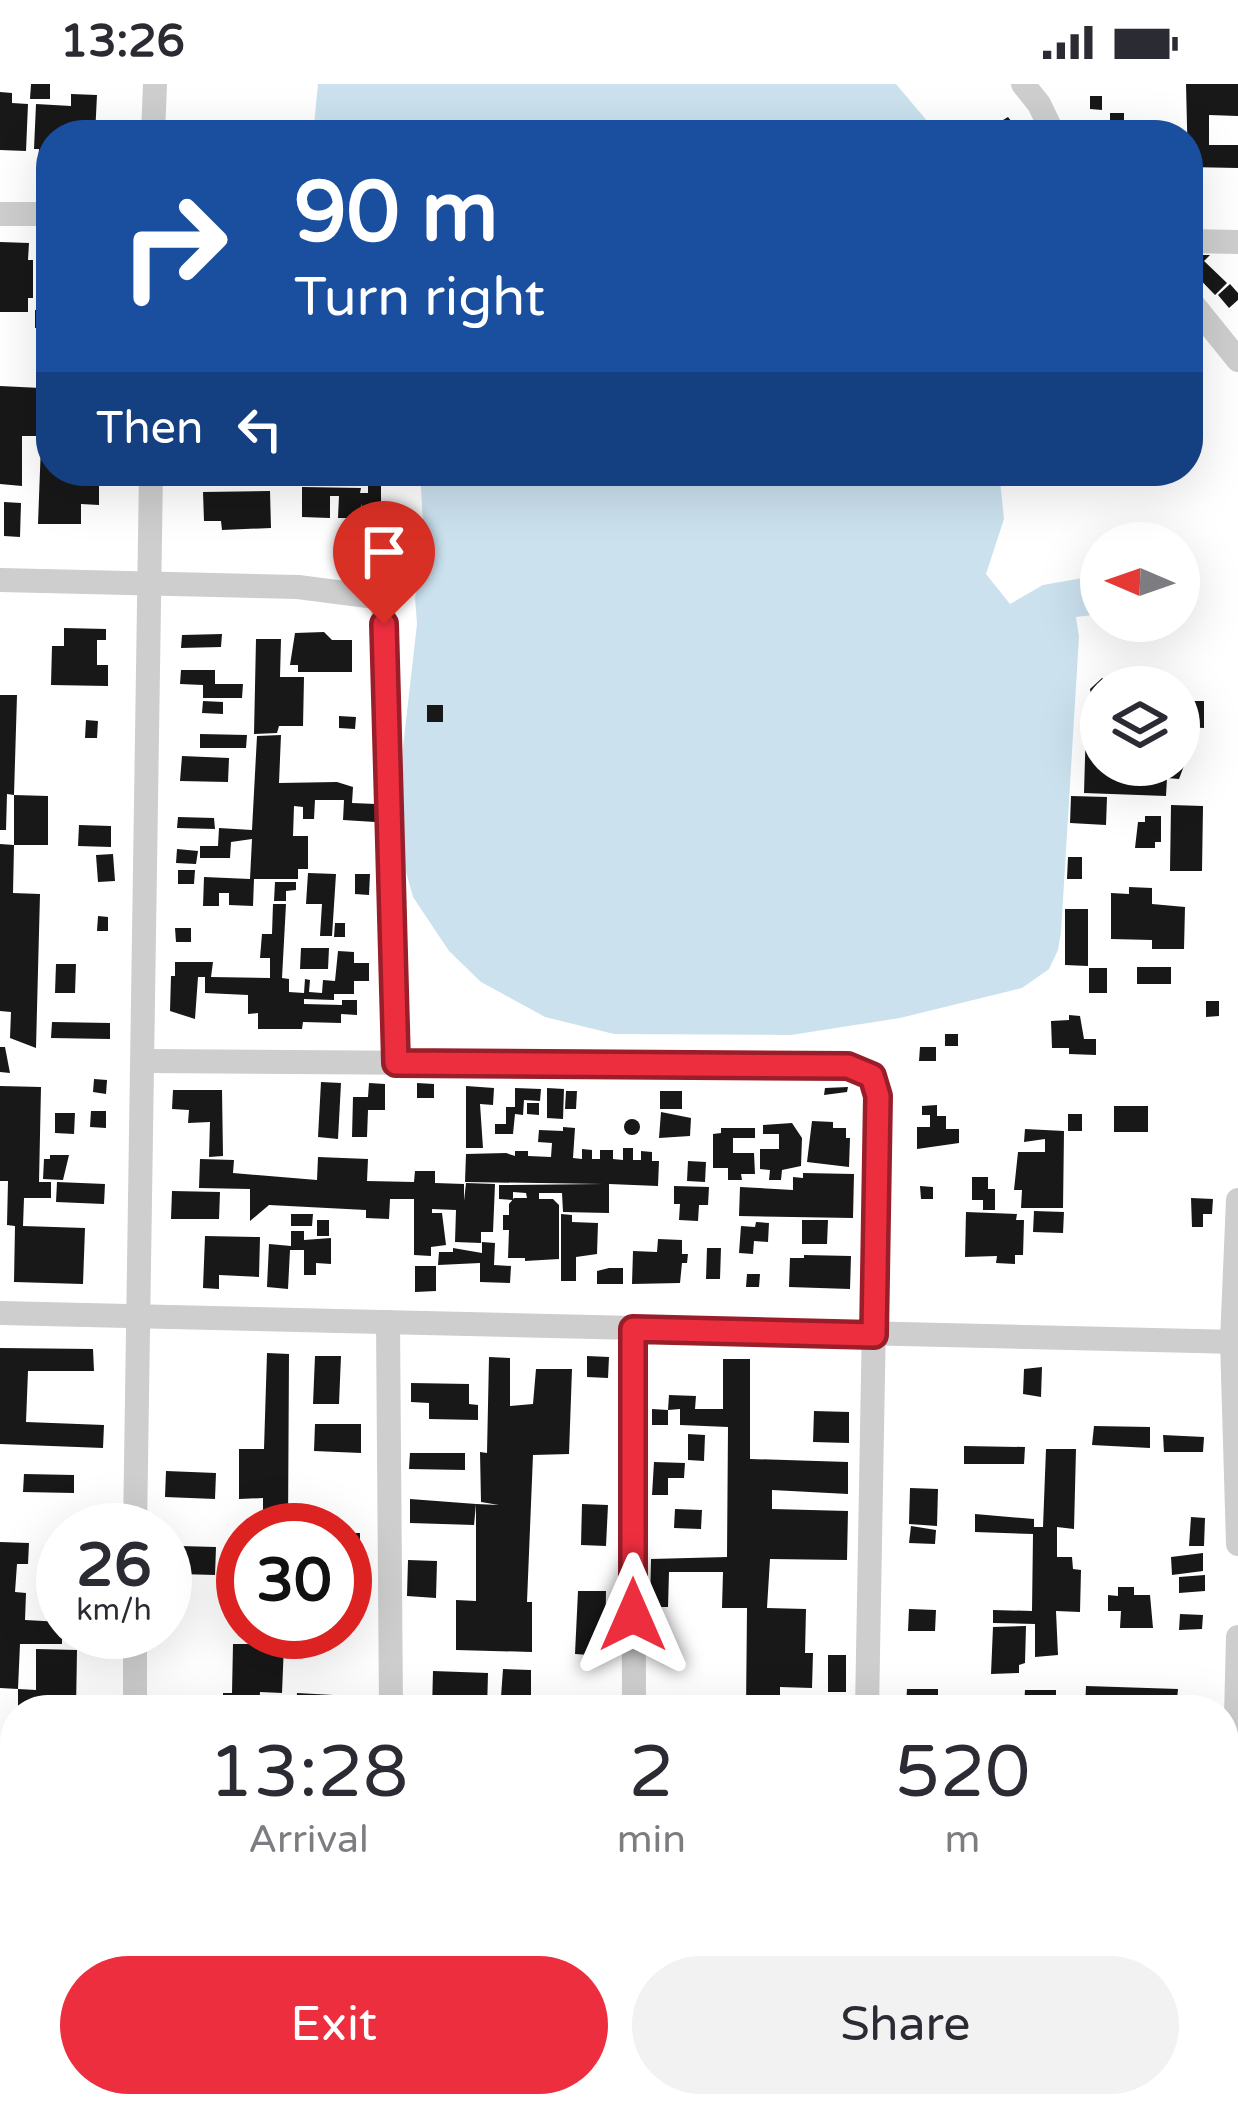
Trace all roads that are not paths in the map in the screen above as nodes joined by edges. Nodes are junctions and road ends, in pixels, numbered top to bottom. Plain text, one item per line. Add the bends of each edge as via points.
1 (155, 84) edge
2 (1023, 84) edge
3 (154, 120) edge
4 (1047, 120) edge
5 (0, 214) edge
6 (36, 214) edge
7 (1203, 241) edge
8 (1238, 242) edge
9 (1203, 317) edge
10 (1238, 360) edge
11 (151, 486) edge
12 (0, 580) edge
13 (151, 584) junction
14 (145, 1061) junction
15 (396, 1063) junction
16 (1238, 1200) edge
17 (0, 1313) edge
18 (136, 1317) junction
19 (388, 1322) junction
20 (633, 1329) junction
21 (874, 1335) junction
22 (1235, 1341) edge
23 (136, 1503) edge
24 (1238, 1544) edge
25 (1238, 1637) edge
26 (135, 1659) edge
27 (135, 1695) edge
28 (391, 1695) edge
29 (634, 1695) edge
30 (867, 1695) edge
31 (1237, 1695) edge

1 - 3 street
2 - 4 street
5 - 6 street
7 - 8 street
9 - 10 street
11 - 13 street
12 - 13 street
13 - 14 street
13 - 15 street via 382,598
14 - 15 street
14 - 18 street
15 - 21 street via 848,1066 872,1076
16 - 22 street
17 - 18 street
18 - 19 street
18 - 23 street
19 - 20 street
19 - 28 street
20 - 21 street
20 - 29 street
21 - 22 street
21 - 30 street
22 - 24 street
25 - 31 street
26 - 27 street

